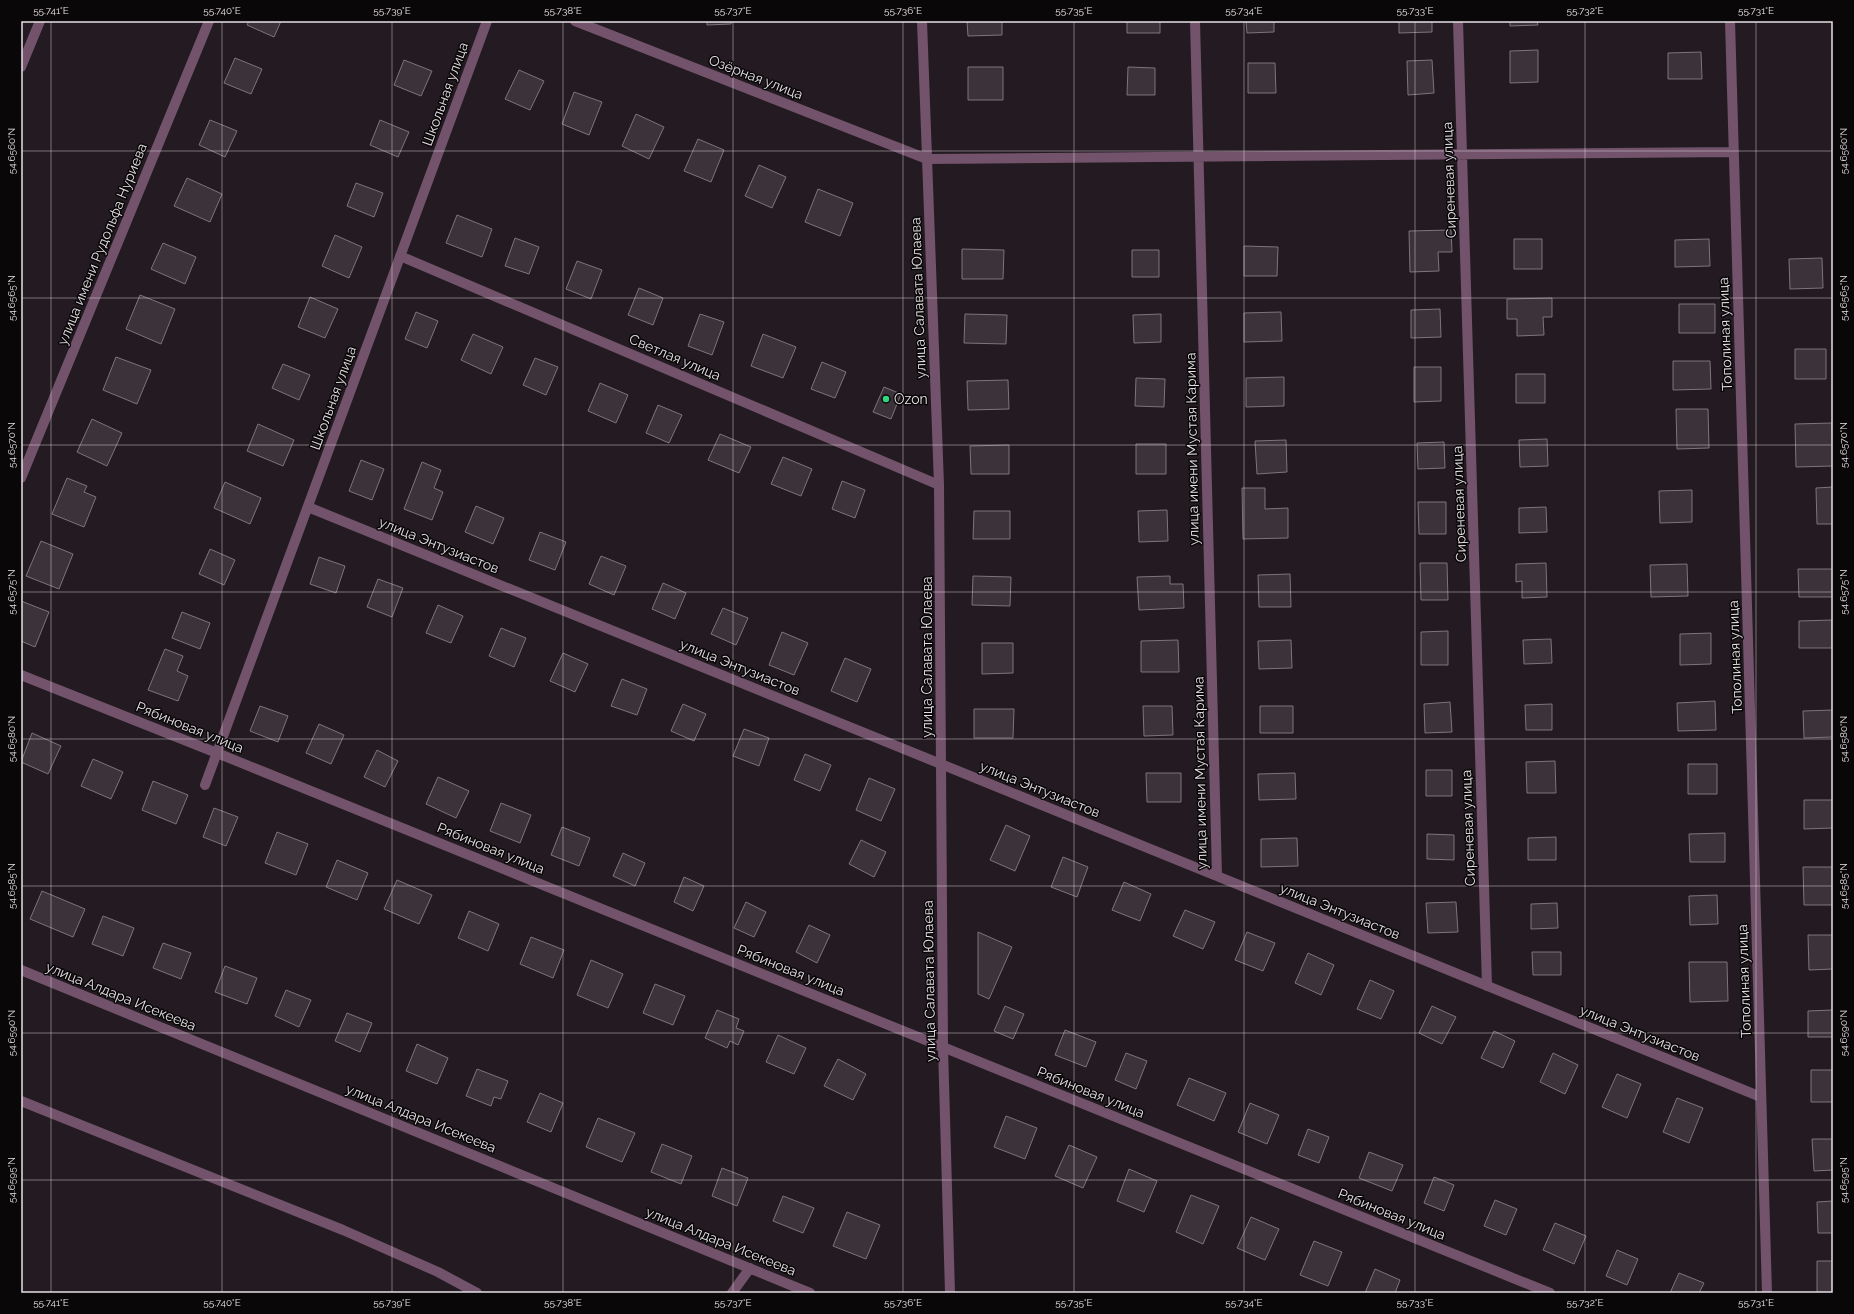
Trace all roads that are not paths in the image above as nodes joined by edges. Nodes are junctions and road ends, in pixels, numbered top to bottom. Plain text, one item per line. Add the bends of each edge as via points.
1 (40, 21) edge
2 (209, 21) edge
3 (487, 21) edge
4 (575, 21) edge
5 (922, 21) edge
6 (1195, 21) edge
7 (1458, 21) edge
8 (1730, 21) edge
9 (21, 67) edge
10 (1734, 152) junction
11 (1462, 154) junction
12 (1199, 157) junction
13 (927, 159) junction
14 (400, 256) junction
15 (21, 478) edge
16 (939, 485) junction
17 (308, 507) junction
18 (21, 675) edge
19 (217, 752) junction
20 (942, 764) junction
21 (206, 785) dead end
22 (1217, 876) junction
23 (21, 970) edge
24 (1487, 986) junction
25 (943, 1047) junction
26 (1761, 1097) junction
27 (21, 1101) edge
28 (750, 1268) junction
29 (477, 1293) edge
30 (732, 1293) edge
31 (810, 1293) edge
32 (950, 1293) edge
33 (1550, 1293) edge
34 (1767, 1293) edge

1 - 9 street
2 - 15 street, улица имени Рудольфа Нуриева
3 - 14 street, Школьная улица
4 - 13 street, Озёрная улица
5 - 13 street, улица Салавата Юлаева
6 - 12 street, улица имени Мустая Карима
7 - 11 street, Сиреневая улица
8 - 10 street, Тополиная улица
10 - 11 street
10 - 26 street, Тополиная улица
11 - 12 street
11 - 24 street, Сиреневая улица
12 - 13 street
12 - 22 street, улица имени Мустая Карима
13 - 16 street, улица Салавата Юлаева
14 - 16 street, Светлая улица
14 - 17 street, Школьная улица
16 - 20 street, улица Салавата Юлаева
17 - 19 street, Школьная улица
17 - 20 street, улица Энтузиастов
18 - 19 street, Рябиновая улица
19 - 21 street, Школьная улица
19 - 25 street, Рябиновая улица
20 - 22 street, улица Энтузиастов
20 - 25 street, улица Салавата Юлаева
22 - 24 street, улица Энтузиастов
23 - 28 street, улица Алдара Исекеева
24 - 26 street, улица Энтузиастов
25 - 32 street, улица Салавата Юлаева
25 - 33 street, Рябиновая улица
26 - 34 street, Тополиная улица
27 - 29 street via 343,1230 438,1272
28 - 30 street
28 - 31 street, улица Алдара Исекеева

